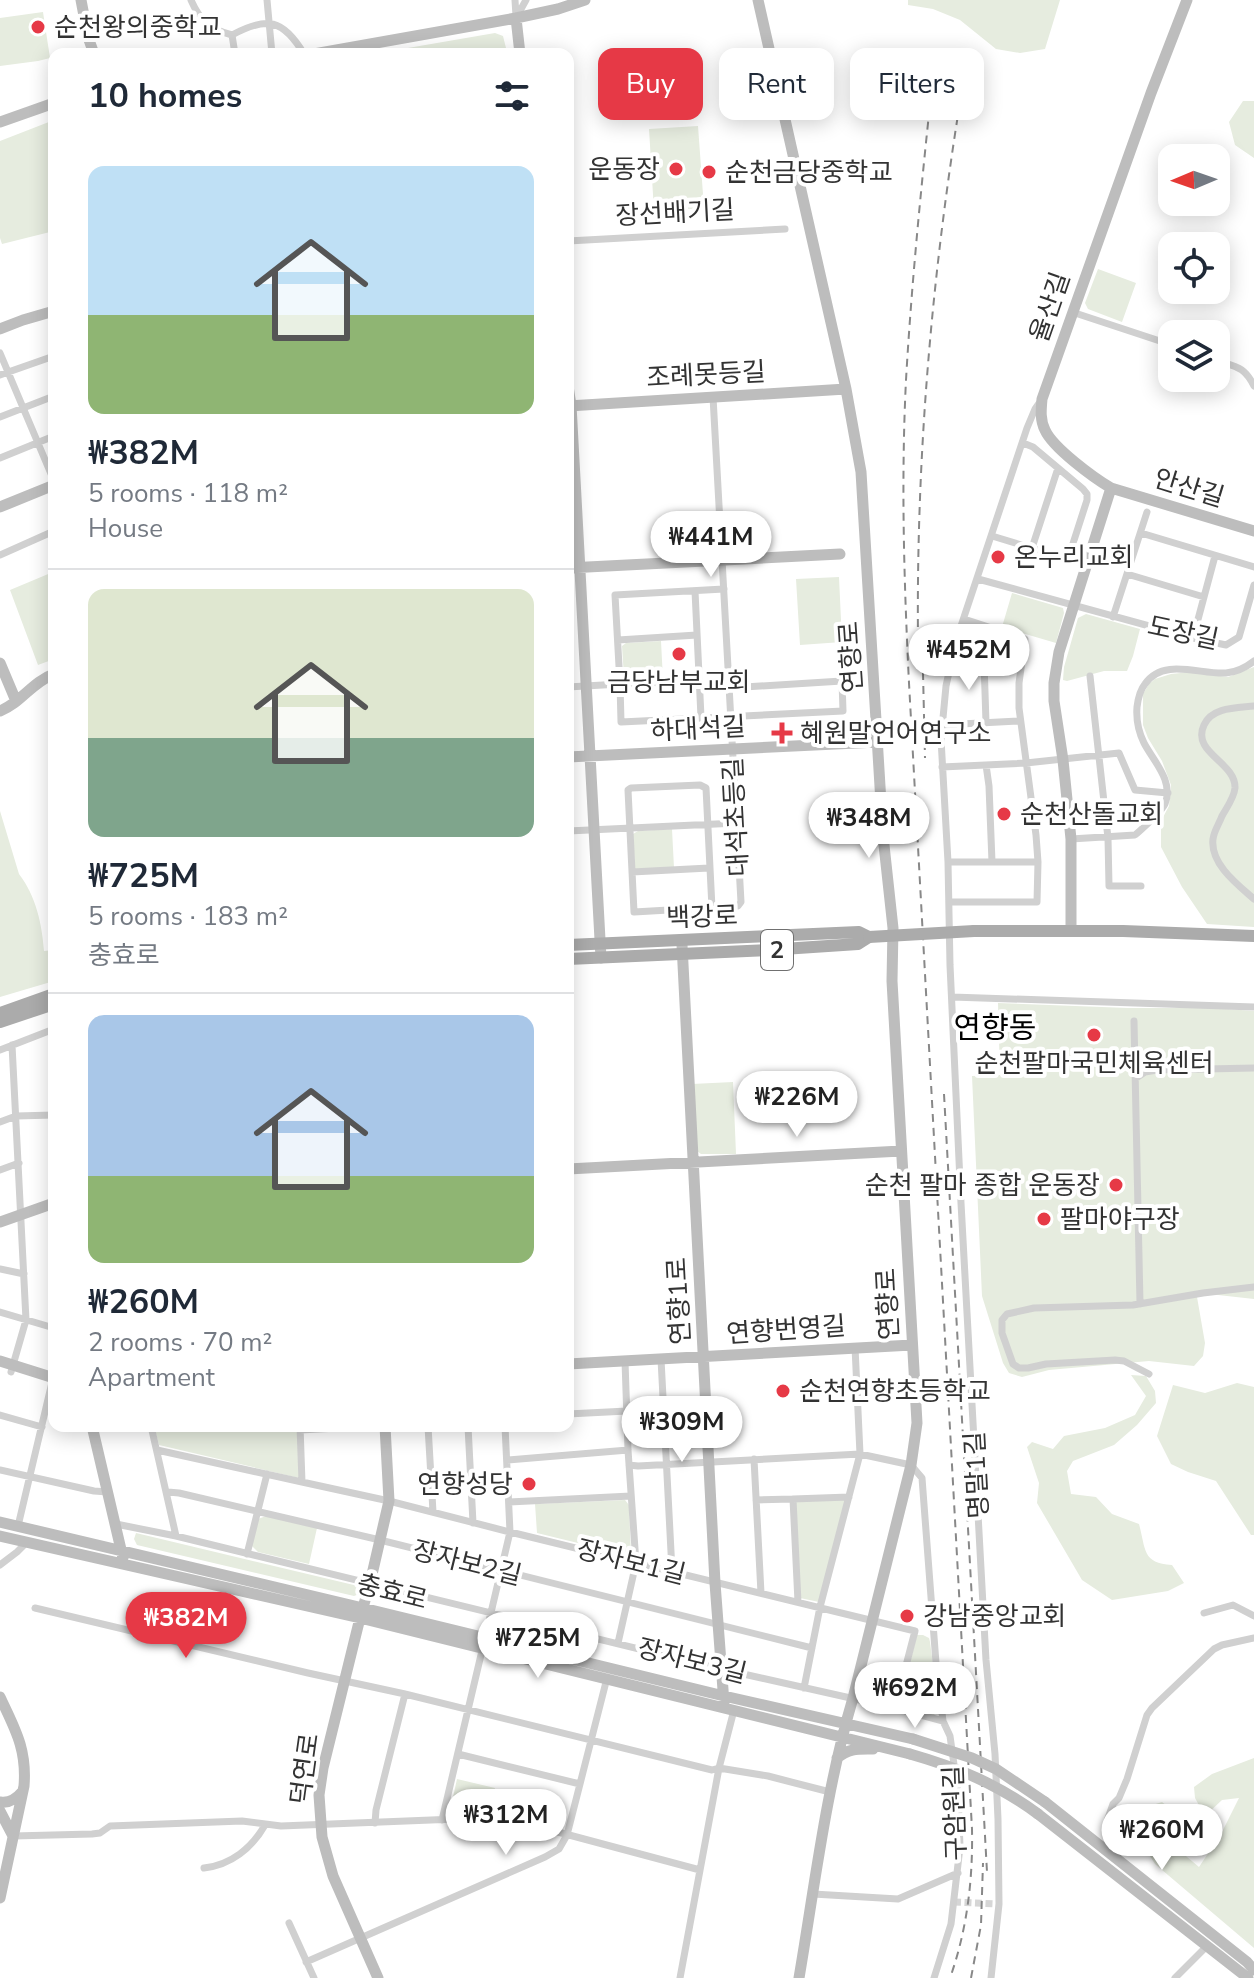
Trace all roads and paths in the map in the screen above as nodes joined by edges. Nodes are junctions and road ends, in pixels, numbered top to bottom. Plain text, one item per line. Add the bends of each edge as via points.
1 (81, 0) edge
2 (191, 0) edge
3 (267, 0) edge
4 (515, 0) edge
5 (526, 0) edge
6 (585, 0) edge
7 (751, 0) edge
8 (758, 0) edge
9 (1187, 0) edge
10 (516, 18) junction
11 (270, 23) junction
12 (763, 23) junction
13 (232, 35) junction
14 (92, 48) edge
15 (234, 48) edge
16 (272, 48) edge
17 (300, 48) edge
18 (361, 48) edge
19 (519, 48) edge
20 (48, 105) edge
21 (0, 122) edge
22 (785, 229) dead end
23 (574, 241) edge
24 (1072, 312) junction
25 (48, 313) edge
26 (0, 329) edge
27 (1158, 340) edge
28 (0, 353) edge
29 (48, 358) edge
30 (1230, 365) edge
31 (4, 373) edge
32 (1254, 386) edge
33 (846, 389) junction
34 (713, 397) junction
35 (48, 398) edge
36 (1042, 399) junction
37 (574, 406) edge
38 (23, 407) junction
39 (0, 417) edge
40 (48, 438) edge
41 (38, 442) junction
42 (1023, 443) junction
43 (0, 458) edge
44 (48, 468) edge
45 (1058, 468) junction
46 (48, 486) edge
47 (1111, 488) junction
48 (0, 507) edge
49 (1147, 512) dead end
50 (1254, 531) edge
51 (1141, 533) junction
52 (48, 534) edge
53 (992, 536) junction
54 (1032, 548) junction
55 (840, 554) dead end
56 (0, 555) edge
57 (1215, 556) junction
58 (1068, 559) junction
59 (722, 561) junction
60 (1087, 565) junction
61 (574, 567) edge
62 (1254, 567) edge
63 (1127, 574) junction
64 (978, 579) junction
65 (1254, 585) edge
66 (724, 589) junction
67 (695, 591) junction
68 (1204, 597) junction
69 (1074, 606) junction
70 (1113, 617) junction
71 (964, 619) junction
72 (697, 635) junction
73 (1193, 638) junction
74 (618, 640) junction
75 (984, 661) dead end
76 (1254, 661) edge
77 (0, 663) edge
78 (1090, 676) dead end
79 (48, 677) edge
80 (699, 681) junction
81 (620, 684) junction
82 (585, 686) junction
83 (574, 687) edge
84 (729, 688) junction
85 (16, 701) junction
86 (1254, 706) edge
87 (0, 711) edge
88 (731, 716) junction
89 (701, 717) junction
90 (1019, 721) junction
91 (986, 723) junction
92 (942, 725) junction
93 (878, 742) junction
94 (733, 749) junction
95 (1100, 755) junction
96 (590, 756) junction
97 (574, 757) edge
98 (1063, 760) junction
99 (1026, 763) junction
100 (986, 765) junction
101 (942, 767) junction
102 (1168, 793) junction
103 (737, 823) junction
104 (707, 824) junction
105 (630, 828) junction
106 (595, 829) junction
107 (574, 831) edge
108 (1108, 838) junction
109 (1071, 839) junction
110 (948, 862) junction
111 (992, 862) junction
112 (1038, 862) junction
113 (709, 868) junction
114 (632, 872) junction
115 (1141, 886) dead end
116 (1254, 899) edge
117 (949, 902) junction
118 (712, 908) junction
119 (1071, 931) junction
120 (869, 937) junction
121 (1250, 937) edge
122 (682, 940) junction
123 (601, 943) junction
124 (574, 945) edge
125 (682, 954) junction
126 (601, 958) junction
127 (574, 959) edge
128 (48, 996) edge
129 (952, 997) junction
130 (48, 1005) edge
131 (1254, 1007) edge
132 (7, 1011) edge
133 (1134, 1021) dead end
134 (0, 1024) edge
135 (48, 1031) edge
136 (12, 1045) junction
137 (0, 1050) edge
138 (1254, 1068) edge
139 (1136, 1078) junction
140 (48, 1115) edge
141 (16, 1116) junction
142 (0, 1122) edge
143 (901, 1151) junction
144 (694, 1162) junction
145 (19, 1163) junction
146 (574, 1169) edge
147 (0, 1170) edge
148 (48, 1205) edge
149 (22, 1215) junction
150 (0, 1222) edge
151 (0, 1269) edge
152 (24, 1274) junction
153 (1254, 1287) edge
154 (1140, 1304) junction
155 (0, 1312) edge
156 (26, 1320) junction
157 (48, 1326) edge
158 (912, 1345) junction
159 (855, 1347) junction
160 (703, 1358) junction
161 (661, 1359) junction
162 (0, 1361) edge
163 (625, 1361) junction
164 (574, 1364) edge
165 (8, 1369) edge
166 (1149, 1374) dead end
167 (48, 1380) edge
168 (48, 1402) edge
169 (627, 1411) junction
170 (574, 1414) edge
171 (0, 1415) edge
172 (42, 1427) junction
173 (93, 1432) edge
174 (152, 1432) edge
175 (300, 1432) edge
176 (385, 1432) edge
177 (428, 1432) edge
178 (468, 1432) edge
179 (505, 1432) edge
180 (157, 1450) junction
181 (628, 1450) junction
182 (860, 1454) junction
183 (754, 1459) junction
184 (507, 1460) junction
185 (709, 1462) junction
186 (629, 1465) junction
187 (666, 1465) junction
188 (911, 1465) junction
189 (0, 1470) edge
190 (267, 1474) junction
191 (30, 1477) junction
192 (302, 1482) junction
193 (108, 1492) junction
194 (168, 1492) junction
195 (631, 1496) junction
196 (925, 1496) junction
197 (849, 1497) junction
198 (793, 1499) junction
199 (756, 1500) junction
200 (389, 1501) junction
201 (901, 1501) junction
202 (509, 1502) junction
203 (258, 1511) junction
204 (433, 1512) junction
205 (0, 1522) edge
206 (473, 1523) junction
207 (116, 1524) junction
208 (18, 1526) junction
209 (510, 1532) junction
210 (0, 1536) edge
211 (176, 1536) junction
212 (380, 1540) junction
213 (27, 1542) junction
214 (247, 1554) junction
215 (123, 1557) junction
216 (636, 1563) junction
217 (0, 1565) edge
218 (672, 1571) junction
219 (501, 1572) junction
220 (370, 1583) junction
221 (715, 1583) junction
222 (761, 1593) junction
223 (798, 1602) junction
224 (627, 1603) junction
225 (820, 1607) junction
226 (35, 1608) dead end
227 (491, 1612) junction
228 (361, 1613) junction
229 (1204, 1613) dead end
230 (1254, 1616) edge
231 (873, 1620) junction
232 (718, 1625) junction
233 (933, 1630) junction
234 (915, 1631) junction
235 (1254, 1638) edge
236 (484, 1643) junction
237 (618, 1643) junction
238 (812, 1648) junction
239 (721, 1669) junction
240 (608, 1674) junction
241 (344, 1680) junction
242 (804, 1688) junction
243 (405, 1694) junction
244 (0, 1697) edge
245 (853, 1698) junction
246 (727, 1705) junction
247 (895, 1708) junction
248 (469, 1709) junction
249 (943, 1721) junction
250 (843, 1730) junction
251 (591, 1741) junction
252 (887, 1748) junction
253 (458, 1754) junction
254 (837, 1758) junction
255 (719, 1768) junction
256 (580, 1784) junction
257 (23, 1790) junction
258 (830, 1792) junction
259 (0, 1802) edge
260 (0, 1811) edge
261 (442, 1820) junction
262 (1107, 1821) dead end
263 (375, 1823) junction
264 (265, 1825) junction
265 (320, 1825) junction
266 (567, 1835) junction
267 (13, 1836) junction
268 (204, 1868) dead end
269 (700, 1870) junction
270 (958, 1873) junction
271 (813, 1894) junction
272 (0, 1898) edge
273 (289, 1923) dead end
274 (360, 1937) junction
275 (1207, 1946) junction
276 (306, 1962) junction
277 (1252, 1966) edge
278 (993, 1976) edge
279 (314, 1978) edge
280 (378, 1978) edge
281 (680, 1978) edge
282 (799, 1978) edge
283 (934, 1978) edge
284 (1175, 1978) edge
285 (1248, 1978) edge

1 - 14 main road
2 - 13 street via 200,18
3 - 11 street
4 - 10 street
5 - 10 street
6 - 10 main road
7 - 12 main road
8 - 12 main road, 연향로
9 - 24 main road, 율산길
10 - 18 main road
10 - 19 main road
11 - 13 street
11 - 16 street
11 - 17 street via 294,37
12 - 33 main road, 연향로
13 - 15 street
20 - 21 main road
22 - 23 street, 장선배기길
24 - 27 street
24 - 36 main road, 율산길
25 - 26 main road
28 - 31 street
29 - 31 street
30 - 32 street via 1247,373
31 - 38 street
33 - 34 main road, 조례못등길
33 - 93 main road, 연향로 via 861,472
34 - 37 main road, 조례못등길
34 - 59 street, 대석초등길
35 - 38 street
36 - 42 street, 명말1길
36 - 47 main road, 율산길 via 1048,436
38 - 39 street
38 - 41 street
40 - 41 street
41 - 43 street
41 - 44 street
42 - 45 street
42 - 53 street, 명말1길
45 - 54 street
45 - 58 street via 1087,494
46 - 48 main road
47 - 50 main road, 안산길
47 - 60 main road
49 - 51 street
51 - 57 street
51 - 63 street
52 - 56 street
53 - 54 street
53 - 64 street, 명말1길
54 - 58 street
55 - 59 main road
57 - 62 street
57 - 68 street
58 - 60 street
59 - 61 main road
59 - 66 street, 대석초등길
60 - 69 main road
61 - 82 main road
63 - 68 street
63 - 70 street
64 - 69 street
64 - 71 street, 명말1길
65 - 73 street, 도장길 via 1235,641 1226,645
66 - 67 street
66 - 84 street, 대석초등길
67 - 72 street
67 - 74 street via 615,595
68 - 73 street
69 - 70 street, 도장길
69 - 98 main road via 1054,683
70 - 73 street, 도장길
71 - 90 street via 1025,639
71 - 92 street, 명말1길 via 949,669
72 - 74 street
72 - 80 street
74 - 81 street
75 - 91 street
76 - 102 street via 1227,673 1165,671 1146,681 1138,700 1138,727
77 - 85 main road
78 - 95 street
79 - 85 main road
80 - 81 street
80 - 89 street
81 - 82 street
81 - 89 street via 621,722
82 - 83 street
82 - 96 main road
84 - 88 street, 대석초등길
84 - 88 street via 842,681 843,711
85 - 87 main road
86 - 116 street via 1217,712 1205,723 1202,736 1235,783 1215,830 1217,858
88 - 89 street
88 - 94 street, 대석초등길
90 - 91 street
90 - 99 street
91 - 92 street
92 - 101 street, 명말1길
93 - 94 main road, 하대석길
93 - 143 main road, 연향로 via 893,928
94 - 96 main road, 하대석길
94 - 103 street, 대석초등길
95 - 98 street
95 - 102 street via 1119,753 1135,790
95 - 108 street
96 - 97 main road, 하대석길
96 - 106 main road
98 - 99 street
98 - 109 main road
99 - 100 street
99 - 112 street
100 - 101 street
100 - 111 street
101 - 110 street, 명말1길
102 - 108 street via 1162,809 1135,835
103 - 104 street
103 - 118 street, 대석초등길 via 741,902
104 - 105 street
104 - 105 street via 706,788 700,785 631,788
104 - 113 street
105 - 106 street
105 - 114 street
106 - 107 street
106 - 123 main road
108 - 109 street
108 - 115 street via 1109,886
109 - 119 main road
110 - 111 street
110 - 117 street, 명말1길
111 - 112 street
112 - 117 street via 1037,902
113 - 114 street
113 - 118 street
114 - 118 street via 634,912
117 - 129 street, 명말1길
119 - 120 main road, 2, bridge
119 - 121 main road, 2
120 - 122 main road, 백강로 / 2 via 859,932
120 - 125 main road, 백강로 / 2 via 858,944
122 - 123 main road, 백강로 / 2
122 - 125 main road, 연향1로
123 - 124 main road, 백강로 / 2
123 - 126 main road
125 - 126 main road, 백강로 / 2
125 - 144 main road, 연향1로
126 - 127 main road, 백강로 / 2
128 - 132 main road
129 - 131 street
129 - 278 street, 명말1길 via 996,1779 999,1904
130 - 132 main road
132 - 134 main road
133 - 139 street
135 - 136 street
136 - 137 street
136 - 141 street
138 - 139 street via 1157,1070
139 - 154 street
140 - 141 street
141 - 142 street
141 - 145 street
143 - 144 main road
143 - 158 main road, 연향로
144 - 146 main road
144 - 160 main road, 연향1로
145 - 147 street
145 - 149 street
148 - 149 main road
149 - 150 main road
149 - 152 street
151 - 152 street
152 - 156 street
153 - 154 street
154 - 166 street via 1034,1308 1007,1314 1001,1324 1013,1364 1019,1368 1115,1360
155 - 156 street
156 - 157 street
156 - 165 street
158 - 159 main road, 연향번영길
158 - 188 main road, 연향로 via 917,1423
159 - 160 main road, 연향번영길
159 - 182 street
160 - 161 main road, 연향번영길
160 - 185 main road, 연향1로
161 - 163 main road, 연향번영길
161 - 187 street
162 - 165 main road
163 - 164 main road, 연향번영길
163 - 169 street
165 - 167 main road
168 - 172 street
169 - 170 street
169 - 181 street
171 - 172 street
172 - 191 street
173 - 193 main road
174 - 180 street
175 - 192 street
176 - 200 main road, 덕연로
177 - 204 street
178 - 206 street
179 - 184 street
180 - 190 street
180 - 194 street
181 - 184 street
181 - 186 street
182 - 183 street
182 - 188 street
182 - 197 street
183 - 185 street
183 - 199 street
184 - 202 street
185 - 187 street
185 - 221 main road, 연향1로
186 - 187 street
186 - 195 street
187 - 218 street
188 - 196 street via 922,1478
188 - 201 main road, 연향로
189 - 191 street
190 - 192 street
190 - 203 street
191 - 193 street
191 - 208 street
192 - 200 street, 장자보1길
193 - 207 main road
194 - 203 street, 장자보2길
194 - 211 street
195 - 202 street
195 - 216 street
196 - 201 street via 915,1485
196 - 233 street
197 - 198 street
197 - 225 street
198 - 199 street
198 - 223 street
199 - 222 street
200 - 204 street, 장자보1길
200 - 212 main road, 덕연로
201 - 231 main road, 연향로
202 - 209 street
203 - 212 street, 장자보2길
203 - 214 street
204 - 206 street, 장자보1길
205 - 208 main road, 충효로
206 - 209 street, 장자보1길
207 - 211 street, 장자보3길
207 - 215 main road
208 - 215 main road, 충효로
209 - 216 street, 장자보1길
209 - 219 street
210 - 213 main road, 충효로
211 - 214 street, 장자보3길
212 - 219 street, 장자보2길
212 - 220 main road, 덕연로
213 - 215 main road, 충효로
213 - 217 street
214 - 220 street, 장자보3길
215 - 228 main road, 충효로
216 - 218 street, 장자보1길
216 - 224 street
218 - 221 street, 장자보1길
219 - 224 street, 장자보2길
219 - 227 street
220 - 227 street, 장자보3길
220 - 228 main road, 덕연로
221 - 222 street, 장자보1길
221 - 232 main road, 연향1로
222 - 223 street, 장자보1길
223 - 225 street, 장자보1길
224 - 232 street, 장자보2길
224 - 237 street
225 - 231 street, 장자보1길
225 - 238 street
226 - 241 street
227 - 236 street
227 - 237 street, 장자보3길
228 - 236 main road, 충효로
228 - 241 main road, 덕연로
229 - 230 street via 1233,1605
231 - 234 street
231 - 245 main road, 연향로
232 - 238 street, 장자보2길
232 - 239 main road, 연향1로
233 - 234 street
233 - 249 street, 구암원길
234 - 247 street
235 - 262 street via 1214,1649 1152,1708
236 - 240 main road, 충효로
236 - 248 street
237 - 239 street, 장자보3길
238 - 242 street
239 - 242 street, 장자보3길
239 - 246 main road, 연향1로
240 - 246 main road, 충효로
240 - 251 street
241 - 243 street
241 - 265 main road, 덕연로 via 323,1768
242 - 245 street, 장자보3길
243 - 248 street
243 - 263 street
244 - 257 main road via 23,1750
245 - 247 street, 장자보3길
245 - 250 main road, 연향로
246 - 250 main road, 충효로
246 - 255 street
247 - 249 street, 장자보3길
248 - 251 street
248 - 253 street
249 - 270 street, 구암원길 via 958,1793
250 - 252 main road, 충효로
250 - 254 main road, 연향로
250 - 277 main road, 충효로, bridge via 913,1739 996,1769
251 - 255 street
251 - 256 street
252 - 254 main road via 851,1749
252 - 275 main road, 충효로, bridge via 953,1767 1012,1796
253 - 256 street
253 - 261 street
254 - 258 main road, 연향로
255 - 258 street
255 - 269 street
256 - 266 street
257 - 259 main road via 14,1800
257 - 267 main road
258 - 271 main road, 연향로
260 - 267 main road
261 - 263 street
261 - 266 street via 513,1820
263 - 265 street
264 - 265 street
264 - 267 street via 242,1821 110,1826 92,1834
264 - 268 street via 234,1859
265 - 274 main road, 덕연로 via 333,1876
266 - 269 street
266 - 274 street via 559,1849 545,1857
267 - 272 main road
269 - 281 street
270 - 271 street via 898,1899
270 - 283 street, 구암원길 via 948,1935
271 - 282 main road, 연향로
273 - 276 street
274 - 276 street
274 - 280 main road, 덕연로
275 - 284 street
275 - 285 main road, 충효로
276 - 279 street

